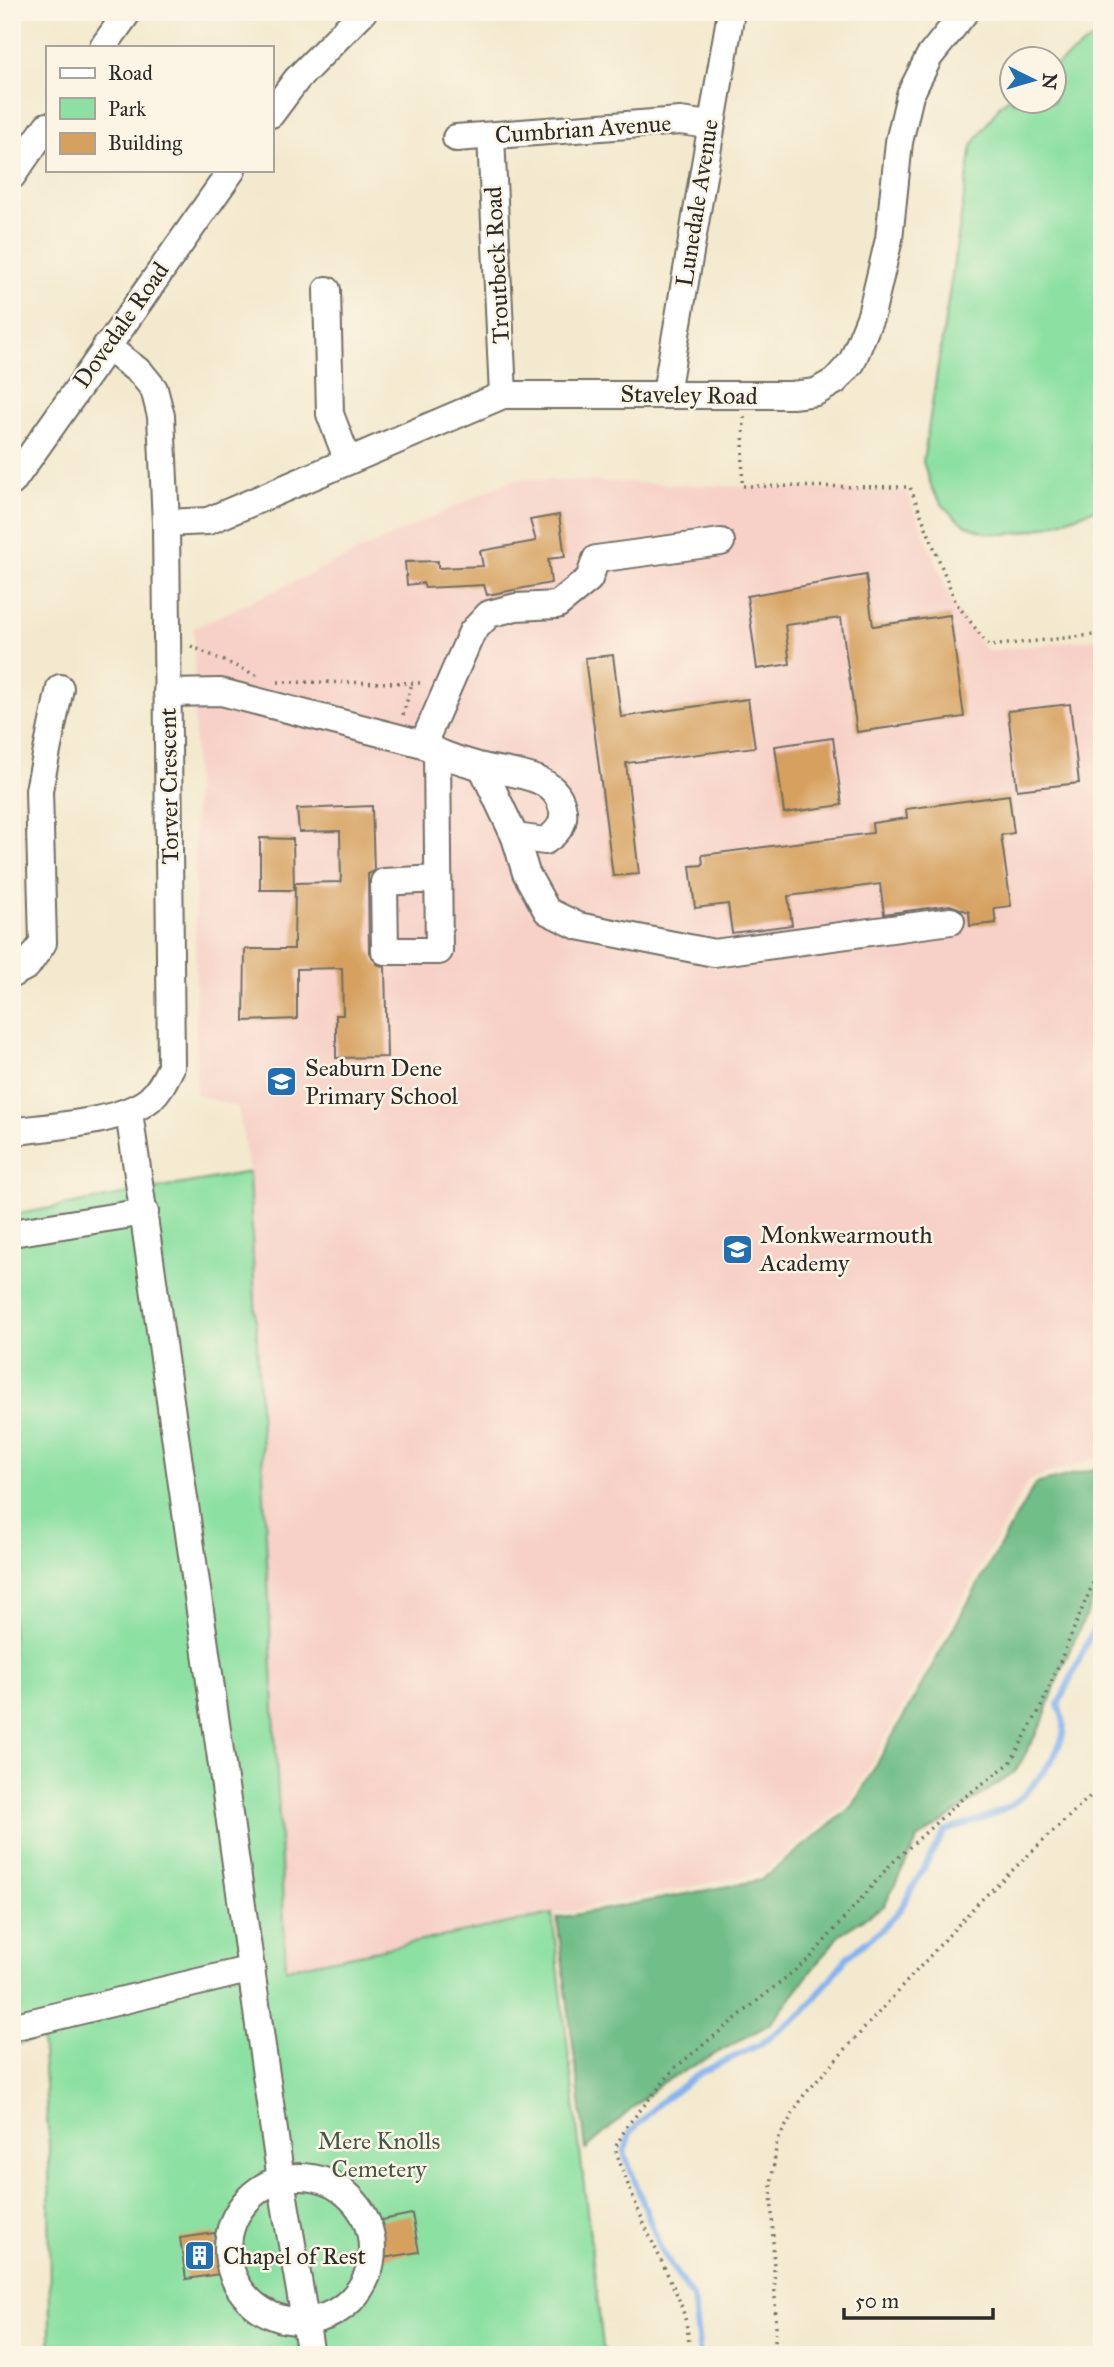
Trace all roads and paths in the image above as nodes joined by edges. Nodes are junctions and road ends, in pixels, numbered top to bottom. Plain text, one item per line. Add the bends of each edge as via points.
1 (128, 12) edge
2 (363, 12) edge
3 (731, 12) edge
4 (965, 12) edge
5 (104, 46) edge
6 (273, 111) edge
7 (710, 125) junction
8 (46, 128) edge
9 (491, 136) junction
10 (456, 138) dead end
11 (231, 172) edge
12 (12, 176) edge
13 (327, 290) dead end
14 (106, 346) junction
15 (666, 393) junction
16 (503, 395) junction
17 (745, 397) junction
18 (348, 461) junction
19 (12, 482) edge
20 (166, 523) junction
21 (721, 542) dead end
22 (1102, 634) edge
23 (166, 635) junction
24 (412, 683) junction
25 (432, 683) dead end
26 (60, 688) dead end
27 (167, 693) junction
28 (396, 739) junction
29 (430, 749) junction
30 (482, 767) junction
31 (515, 837) junction
32 (437, 878) dead end
33 (951, 921) dead end
34 (12, 974) edge
35 (129, 1112) junction
36 (12, 1132) edge
37 (145, 1212) junction
38 (12, 1233) edge
39 (1102, 1562) edge
40 (1102, 1785) edge
41 (252, 1969) junction
42 (12, 2027) edge
43 (281, 2180) junction
44 (306, 2322) junction
45 (311, 2355) edge
46 (691, 2355) edge
47 (774, 2355) edge

1 - 5 street
2 - 6 street via 297,79
3 - 7 street, Lunedale Avenue
4 - 17 street, Staveley Road via 929,57 909,95 889,239 871,316 852,362 835,381 816,392
7 - 9 street, Cumbrian Avenue via 680,121
7 - 15 street, Lunedale Avenue
8 - 12 street
9 - 10 street, Cumbrian Avenue
9 - 16 street, Troutbeck Road
11 - 14 street, Dovedale Road
13 - 18 street via 330,414
14 - 19 street, Dovedale Road
14 - 20 street, Torver Crescent via 154,389 161,416
15 - 16 street, Staveley Road
15 - 17 street, Staveley Road
16 - 18 street, Staveley Road
17 - 22 path via 743,486 910,487 956,603 989,646
18 - 20 street, Staveley Road via 208,521
20 - 23 street, Torver Crescent
21 - 29 street via 596,559 589,579 557,605 489,614 472,632
23 - 24 path via 272,682
23 - 27 street, Torver Crescent
24 - 25 path
24 - 28 path
26 - 34 street via 39,790 44,943 27,966
27 - 28 street via 221,692
27 - 35 street, Torver Crescent via 171,1067 163,1085
28 - 29 street
29 - 30 street
29 - 32 street
30 - 31 street
30 - 31 street via 526,775 554,789 562,802 564,818 557,833 545,841
31 - 33 street via 526,873 547,911 578,926 713,953
35 - 36 street, Torver Crescent
35 - 37 street
37 - 38 street
37 - 41 street
39 - 46 path via 1040,1709 1010,1763 962,1799 890,1865 810,1958 676,2067 627,2126 615,2148 660,2259 680,2295
40 - 47 path via 977,1904 804,2095 777,2141 771,2185
41 - 42 street
41 - 43 street
43 - 44 street
43 - 44 street via 266,2184 243,2204 231,2228 228,2255 235,2281 253,2305 284,2321
43 - 44 street via 322,2179 355,2200 371,2227 373,2263 352,2302 330,2317
44 - 45 street

